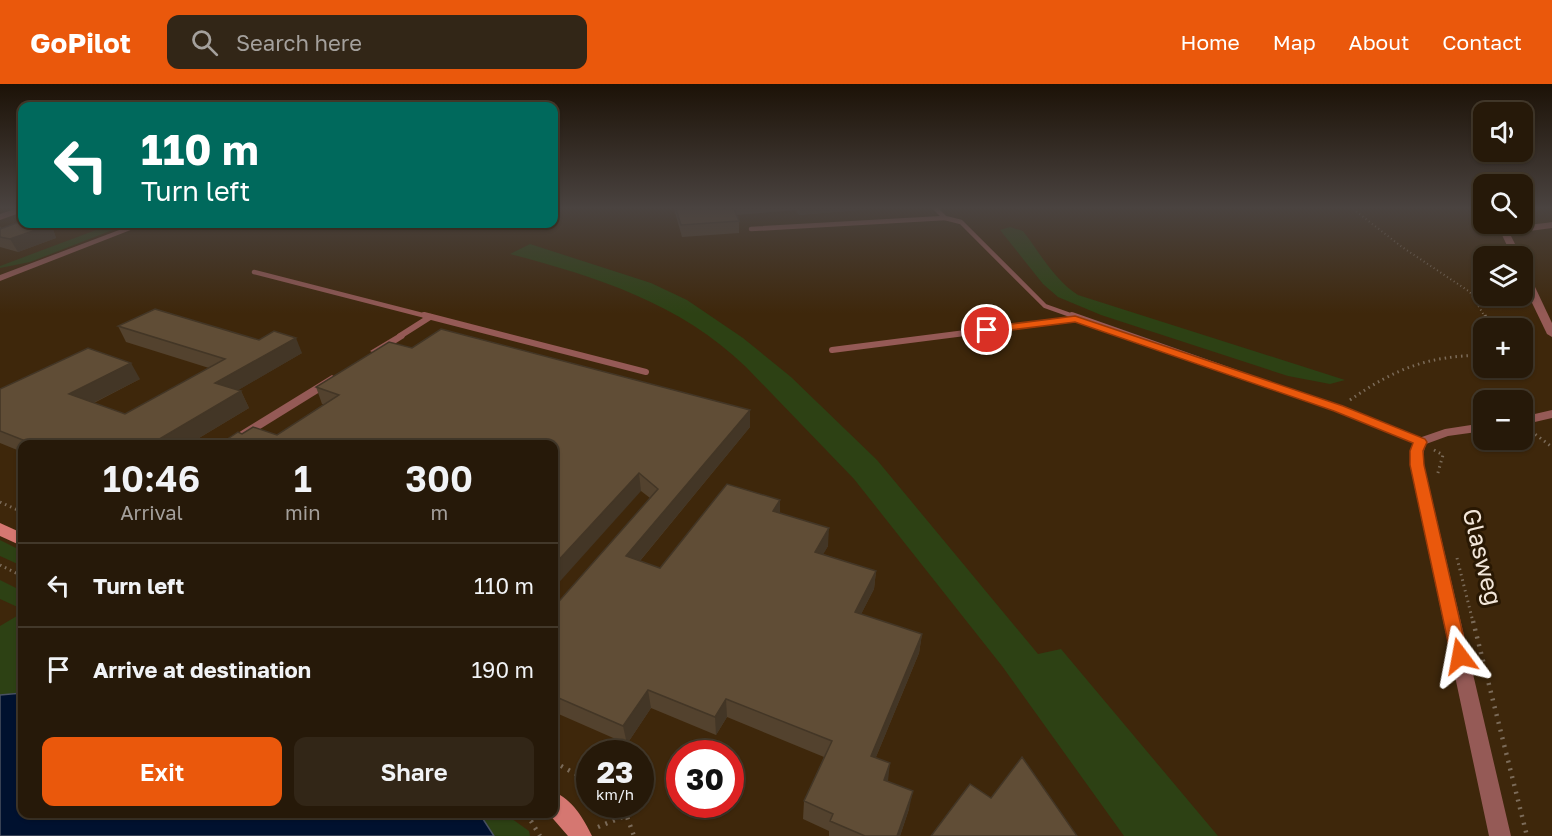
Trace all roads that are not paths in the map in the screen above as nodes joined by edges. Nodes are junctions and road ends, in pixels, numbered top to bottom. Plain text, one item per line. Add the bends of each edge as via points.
1 (89, 244) edge
2 (983, 244) edge
3 (254, 272) dead end
4 (0, 278) edge
5 (1533, 293) edge
6 (430, 317) junction
7 (1075, 319) junction
8 (1552, 334) edge
9 (400, 336) joint
10 (832, 350) dead end
11 (362, 360) edge
12 (342, 372) edge
13 (646, 372) dead end
14 (1552, 414) edge
15 (1533, 422) edge
16 (1473, 429) edge
17 (233, 440) edge
18 (1421, 442) junction
19 (0, 529) edge
20 (18, 538) edge
21 (558, 806) edge
22 (580, 835) edge
23 (1500, 836) edge

1 - 4 street
2 - 7 lane via 1045,306
3 - 6 lane
5 - 8 street
6 - 9 lane
6 - 13 lane
7 - 10 lane
7 - 18 lane via 1339,409
9 - 11 street
12 - 17 street
14 - 15 street
16 - 18 street
18 - 23 street, Glasweg via 1417,465
19 - 20 main road
21 - 22 main road

